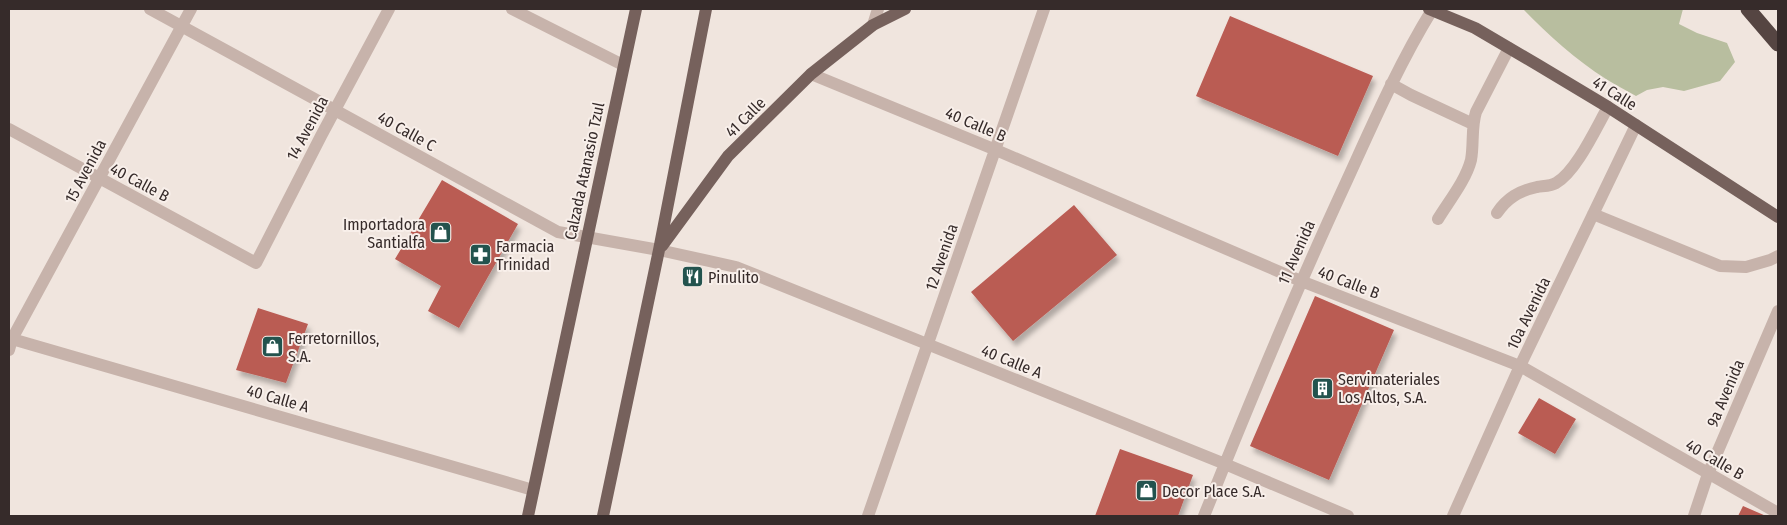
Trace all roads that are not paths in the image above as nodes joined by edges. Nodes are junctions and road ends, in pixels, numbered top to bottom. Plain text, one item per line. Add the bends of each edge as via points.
1 (150, 9) edge
2 (191, 9) edge
3 (389, 9) edge
4 (512, 9) edge
5 (636, 9) edge
6 (706, 9) edge
7 (878, 9) edge
8 (904, 9) edge
9 (1044, 9) edge
10 (1431, 9) edge
11 (1748, 9) edge
12 (873, 25) junction
13 (182, 26) junction
14 (1778, 44) edge
15 (1509, 48) junction
16 (623, 65) junction
17 (811, 74) junction
18 (1391, 84) junction
19 (1608, 108) junction
20 (335, 110) junction
21 (1472, 124) junction
22 (1636, 125) junction
23 (9, 129) edge
24 (996, 150) junction
25 (100, 178) junction
26 (1496, 214) dead end
27 (1593, 214) junction
28 (1778, 217) edge
29 (1438, 218) dead end
30 (587, 238) junction
31 (659, 250) junction
32 (1778, 256) edge
33 (256, 263) joint
34 (1300, 281) junction
35 (1778, 311) edge
36 (11, 344) edge
37 (928, 345) junction
38 (1520, 366) junction
39 (1225, 464) junction
40 (1708, 474) junction
41 (533, 490) junction
42 (1778, 513) edge
43 (528, 516) edge
44 (603, 516) edge
45 (868, 516) edge
46 (1204, 516) edge
47 (1348, 516) edge
48 (1453, 516) edge
49 (1694, 516) edge

1 - 13 street, 40 Calle C
2 - 13 street, 15 Avenida
3 - 20 street, 14 Avenida
4 - 16 street
5 - 16 main road, Calzada Atanasio Tzul
6 - 31 main road
7 - 12 street
8 - 12 main road, 41 Calle
9 - 24 street, 12 Avenida
10 - 15 main road, 41 Calle via 1475,28
10 - 18 street, 11 Avenida
11 - 14 highway
12 - 17 main road, 41 Calle
13 - 20 street, 40 Calle C
13 - 25 street, 15 Avenida
15 - 19 main road, 41 Calle
15 - 21 street
16 - 30 main road, Calzada Atanasio Tzul
17 - 24 street, 40 Calle B
17 - 31 main road, 41 Calle via 728,156
18 - 21 street
18 - 34 street, 11 Avenida
19 - 22 main road, 41 Calle
19 - 26 street via 1566,175 1555,184 1510,198
20 - 30 street, 40 Calle C via 558,232
20 - 33 street, 14 Avenida
21 - 29 street via 1470,162
22 - 27 street, 10a Avenida
22 - 28 main road, 41 Calle
23 - 25 street, 40 Calle B
24 - 34 street, 40 Calle B
24 - 37 street, 12 Avenida
25 - 33 street, 40 Calle B
25 - 36 street, 15 Avenida
27 - 32 street via 1720,266 1746,267
27 - 38 street, 10a Avenida
30 - 31 street, 40 Calle C
30 - 41 main road, Calzada Atanasio Tzul
31 - 37 street, 40 Calle A via 736,267
31 - 44 main road
34 - 38 street, 40 Calle B
34 - 39 street, 11 Avenida
35 - 40 street, 9a Avenida
36 - 41 street, 40 Calle A
37 - 39 street, 40 Calle A
37 - 45 street, 12 Avenida
38 - 40 street, 40 Calle B
38 - 48 street, 10a Avenida
39 - 46 street, 11 Avenida
39 - 47 street, 40 Calle A
40 - 42 street, 40 Calle B
40 - 49 street, 9a Avenida
41 - 43 main road, Calzada Atanasio Tzul

